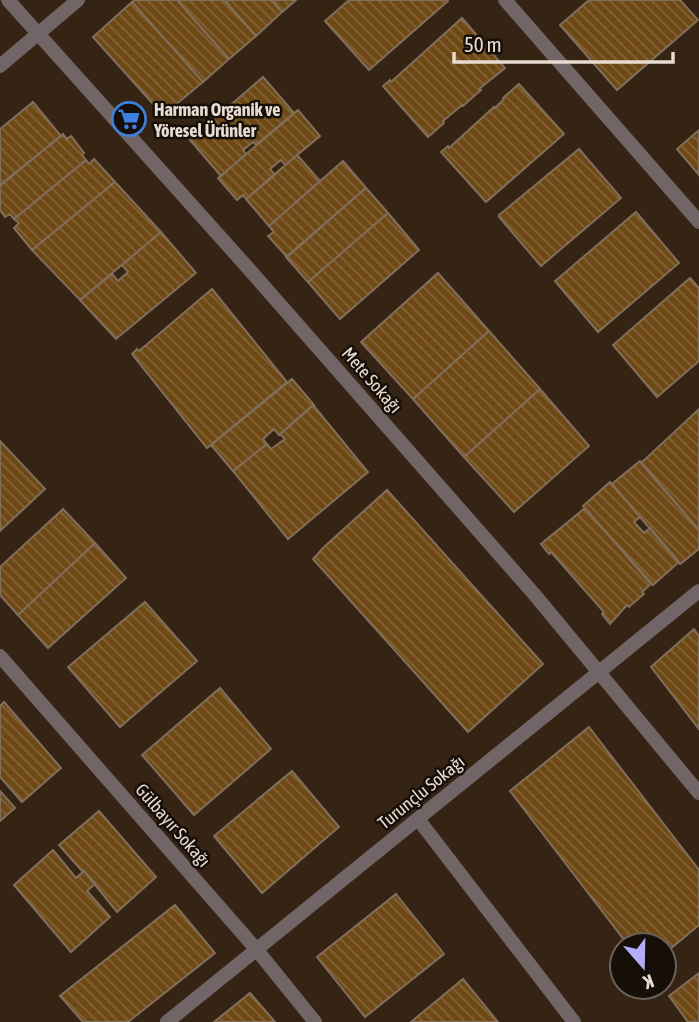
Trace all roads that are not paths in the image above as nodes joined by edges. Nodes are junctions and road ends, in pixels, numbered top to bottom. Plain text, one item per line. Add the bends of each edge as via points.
1 (8, 0) edge
2 (78, 0) edge
3 (505, 0) edge
4 (38, 33) junction
5 (0, 66) edge
6 (699, 222) edge
7 (699, 591) edge
8 (0, 656) edge
9 (599, 672) junction
10 (699, 793) edge
11 (418, 819) junction
12 (256, 949) junction
13 (167, 1022) edge
14 (315, 1022) edge
15 (573, 1022) edge

1 - 4 street, Mete Sokağı
2 - 4 street
3 - 6 street
4 - 5 street
4 - 9 street, Mete Sokağı
7 - 9 street, Turunçlu Sokağı
8 - 12 street, Gülbayır Sokağı
9 - 10 street, Mete Sokağı
9 - 11 street, Turunçlu Sokağı
11 - 12 street, Turunçlu Sokağı
11 - 15 street
12 - 13 street, Turunçlu Sokağı
12 - 14 street, Gülbayır Sokağı

